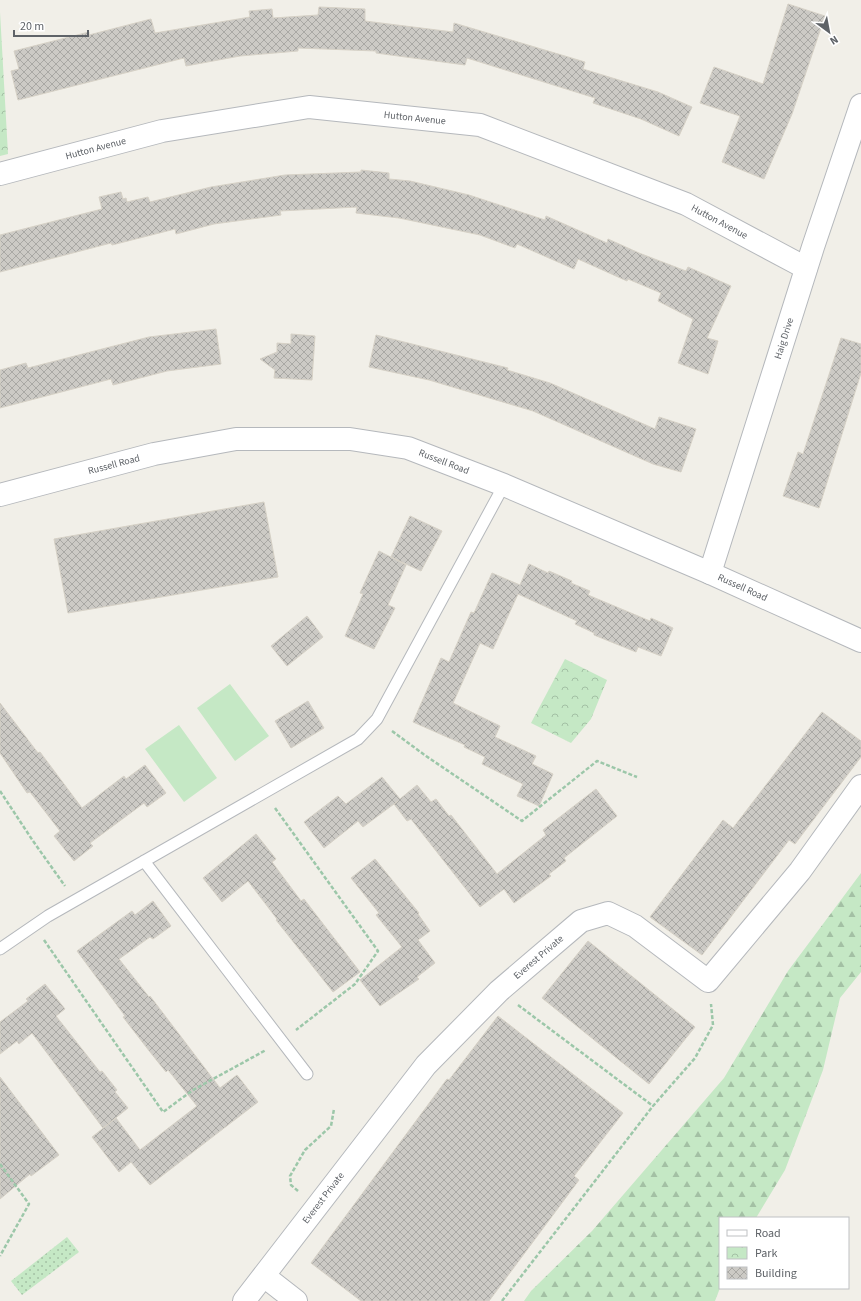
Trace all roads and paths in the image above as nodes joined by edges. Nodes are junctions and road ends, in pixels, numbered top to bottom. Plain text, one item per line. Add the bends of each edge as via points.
1 (861, 104) edge
2 (0, 174) edge
3 (806, 268) junction
4 (504, 485) junction
5 (0, 494) edge
6 (710, 573) junction
7 (861, 641) edge
8 (377, 719) junction
9 (637, 777) dead end
10 (861, 786) edge
11 (0, 791) edge
12 (264, 793) junction
13 (144, 861) junction
14 (76, 900) junction
15 (34, 925) junction
16 (0, 949) edge
17 (708, 981) junction
18 (499, 992) junction
19 (282, 1041) junction
20 (307, 1074) dead end
21 (653, 1106) junction
22 (334, 1109) dead end
23 (0, 1164) edge
24 (317, 1206) junction
25 (0, 1256) edge
26 (264, 1276) junction
27 (244, 1301) edge
28 (296, 1301) edge
29 (502, 1301) edge

1 - 3 street, Haig Drive
2 - 3 street, Hutton Avenue via 162,131 308,107 480,125 686,204
3 - 6 street, Haig Drive
4 - 5 street, Russell Road via 408,448 350,439 236,439 154,454
4 - 6 street, Russell Road
4 - 8 lane
6 - 7 street, Russell Road
8 - 9 path via 426,756 522,821 597,761
8 - 12 lane via 358,739
10 - 17 street via 800,871
11 - 14 path
12 - 13 lane
12 - 19 path via 378,951 355,984
13 - 14 lane
13 - 19 lane
14 - 15 lane
15 - 16 lane
15 - 19 path via 163,1112 193,1090
17 - 18 street, Everest Private via 635,926 608,913 581,921
17 - 21 path via 713,1026 695,1058
18 - 21 path
18 - 24 street, Everest Private via 426,1065
19 - 20 lane
21 - 29 path
22 - 24 path via 331,1126 305,1150 290,1176 291,1185
23 - 25 path via 30,1204
24 - 26 street, Everest Private
26 - 27 street, Everest Private
26 - 28 street

